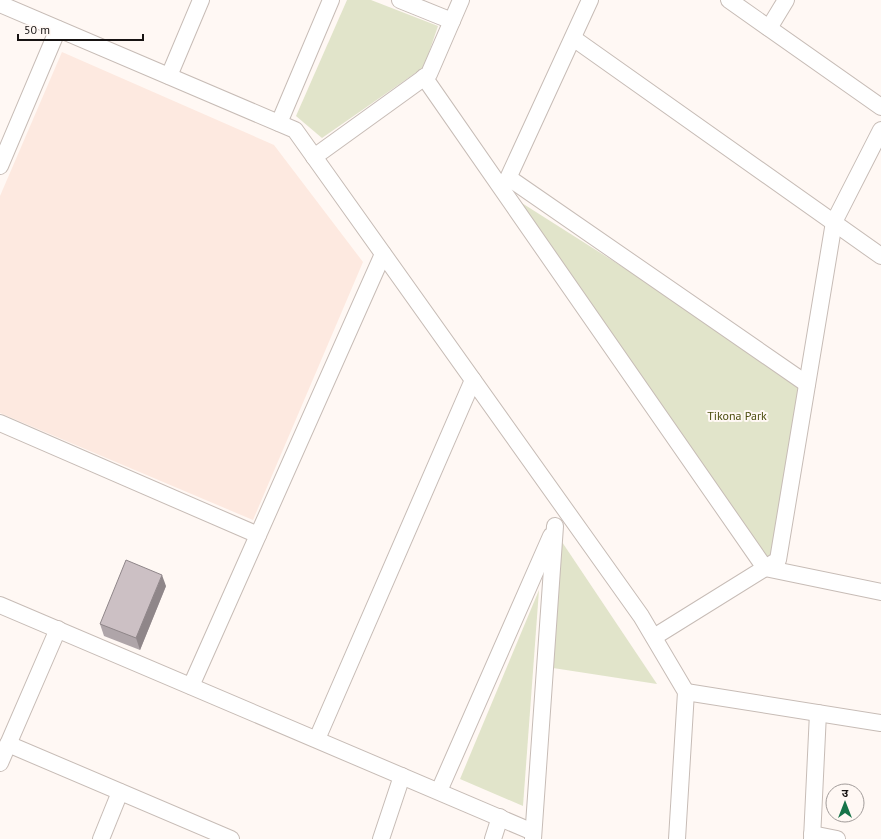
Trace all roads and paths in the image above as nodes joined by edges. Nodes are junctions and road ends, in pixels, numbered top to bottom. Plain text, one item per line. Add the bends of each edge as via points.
1 (201, 0) edge
2 (331, 0) edge
3 (400, 0) edge
4 (460, 0) edge
5 (590, 0) edge
6 (729, 0) edge
7 (786, 0) edge
8 (0, 4) edge
9 (452, 21) junction
10 (769, 28) junction
11 (58, 29) junction
12 (573, 38) junction
13 (169, 76) junction
14 (424, 77) junction
15 (881, 107) edge
16 (279, 123) junction
17 (881, 130) edge
18 (314, 157) junction
19 (0, 166) edge
20 (506, 184) junction
21 (834, 222) junction
22 (383, 254) junction
23 (881, 256) edge
24 (473, 380) junction
25 (807, 384) junction
26 (0, 423) edge
27 (567, 511) junction
28 (555, 526) junction
29 (258, 535) junction
30 (765, 568) junction
31 (881, 592) edge
32 (0, 605) edge
33 (58, 629) junction
34 (654, 637) junction
35 (191, 686) junction
36 (686, 692) junction
37 (818, 713) junction
38 (881, 723) edge
39 (317, 739) junction
40 (8, 744) junction
41 (0, 763) edge
42 (402, 776) junction
43 (439, 791) junction
44 (120, 792) junction
45 (500, 818) junction
46 (533, 835) edge
47 (812, 837) edge
48 (100, 839) edge
49 (230, 839) edge
50 (381, 839) edge
51 (493, 839) edge
52 (677, 839) edge
53 (837, 839) edge

1 - 13 street
2 - 16 street
3 - 9 street
4 - 9 street
5 - 12 street
6 - 10 street
7 - 10 street
8 - 11 street
9 - 14 street via 429,74
10 - 15 street
11 - 13 street
11 - 19 street
12 - 20 street
12 - 21 street
13 - 16 street
14 - 18 street
14 - 20 street
16 - 18 street via 295,130
17 - 21 street
18 - 22 street
20 - 25 street
20 - 30 street
21 - 23 street
21 - 25 street
22 - 24 street
22 - 29 street
24 - 27 street
24 - 39 street
25 - 30 street via 778,560
26 - 29 street
27 - 28 street
27 - 34 street
28 - 43 street
28 - 46 street
29 - 35 street
30 - 31 street
30 - 34 street
32 - 33 street
33 - 35 street
33 - 40 street
34 - 36 street
35 - 39 street
36 - 37 street
36 - 52 street
37 - 38 street
37 - 47 street
39 - 42 street
40 - 41 street
40 - 44 street
42 - 43 street
42 - 50 street
43 - 45 street
44 - 48 street
44 - 49 street
45 - 46 street
45 - 51 street
47 - 53 street

